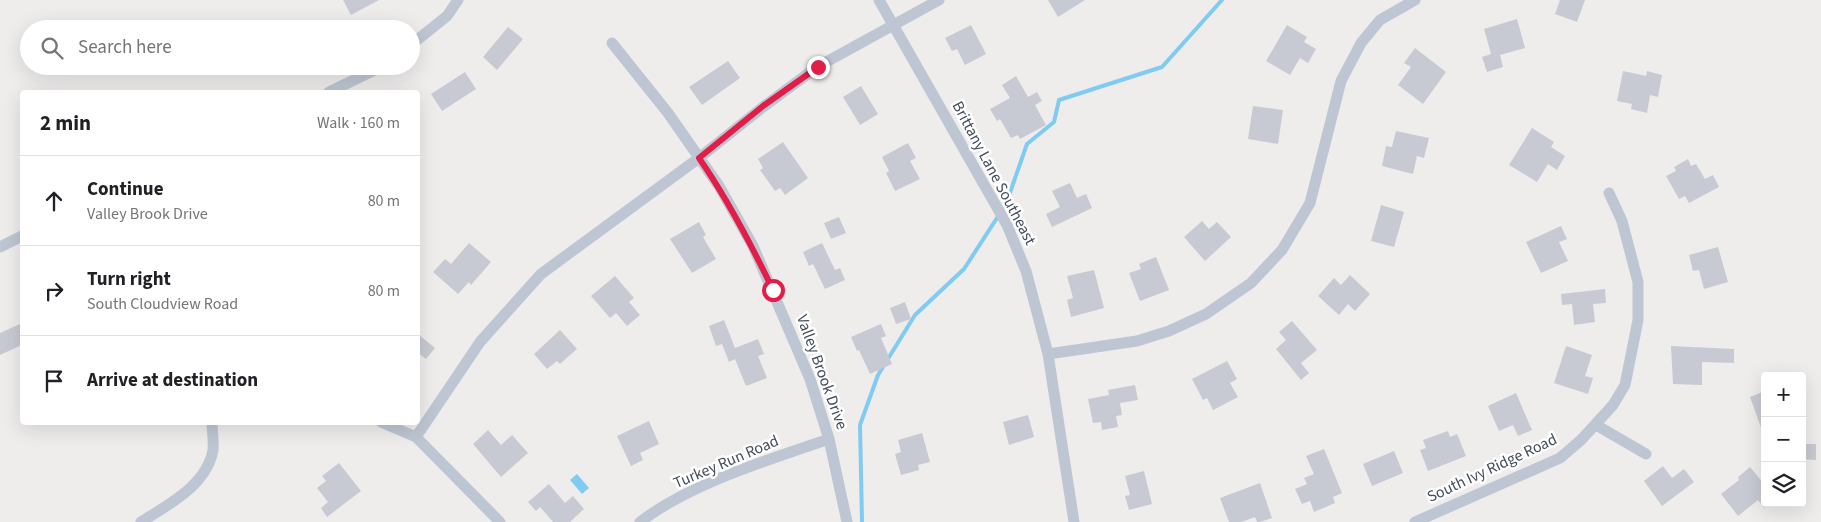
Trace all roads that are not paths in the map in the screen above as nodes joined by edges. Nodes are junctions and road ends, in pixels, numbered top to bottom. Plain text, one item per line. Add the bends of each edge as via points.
1 (458, 0) edge
2 (879, 0) edge
3 (939, 0) edge
4 (1415, 0) edge
5 (893, 24) junction
6 (420, 38) edge
7 (612, 43) dead end
8 (364, 75) edge
9 (333, 90) edge
10 (699, 158) junction
11 (1609, 194) dead end
12 (20, 237) edge
13 (0, 246) edge
14 (1048, 354) junction
15 (212, 425) edge
16 (388, 425) edge
17 (1596, 425) junction
18 (416, 437) junction
19 (829, 439) junction
20 (1646, 454) dead end
21 (141, 522) edge
22 (500, 522) edge
23 (640, 522) edge
24 (847, 522) edge
25 (1074, 522) edge
26 (1415, 522) edge

1 - 6 street via 448,16
2 - 5 street, Brittany Lane Southeast
3 - 5 street
4 - 14 street via 1380,20 1361,43 1341,82 1310,203 1282,250 1251,283 1206,314 1170,331 1137,341
5 - 10 street via 818,67
5 - 14 street, Brittany Lane Southeast via 1007,225 1026,271
7 - 10 street, Valley Brook Drive
8 - 9 street
10 - 18 street via 541,274 480,342
10 - 19 street, Valley Brook Drive via 753,246 810,379
11 - 17 street, South Ivy Ridge Road via 1622,221 1633,257 1638,282 1638,320 1625,385
12 - 13 street
14 - 25 street, Brittany Lane Southeast
15 - 21 street via 213,450 202,474 173,501
16 - 18 street
17 - 20 street
17 - 26 street, South Ivy Ridge Road via 1560,458
18 - 22 street
19 - 23 street, Turkey Run Road via 733,474 656,510
19 - 24 street, Valley Brook Drive

